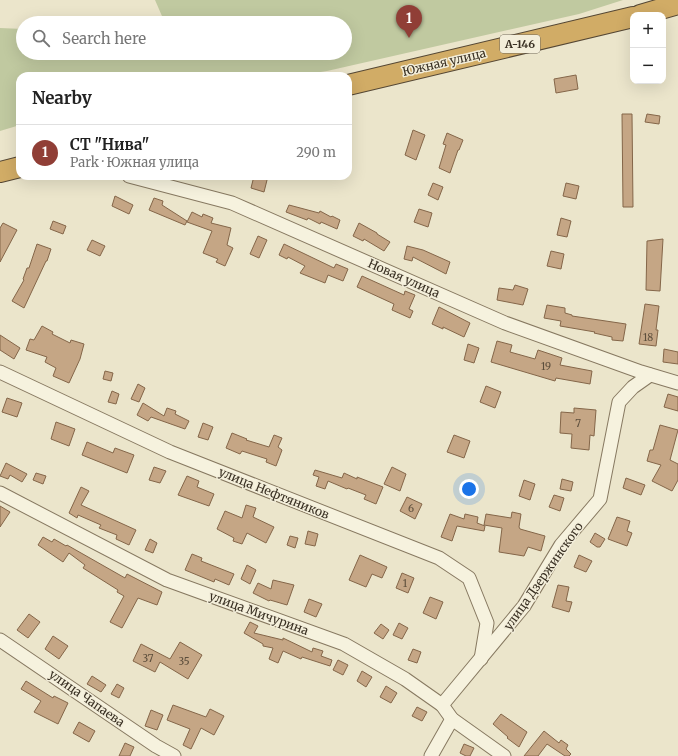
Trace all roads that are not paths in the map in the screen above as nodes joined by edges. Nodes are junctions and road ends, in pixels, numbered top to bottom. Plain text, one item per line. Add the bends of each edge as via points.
1 (678, 4) edge
2 (650, 12) edge
3 (630, 18) edge
4 (352, 84) edge
5 (16, 168) edge
6 (0, 172) edge
7 (143, 180) edge
8 (0, 372) edge
9 (650, 375) junction
10 (678, 383) edge
11 (0, 493) edge
12 (0, 640) edge
13 (481, 659) junction
14 (442, 705) junction
15 (452, 719) junction
16 (174, 756) edge
17 (431, 756) edge
18 (504, 756) edge

1 - 2 highway
3 - 4 highway, Южная улица / А-146
5 - 6 highway
7 - 9 street, Новая улица via 232,203 505,323
8 - 13 street, улица Нефтяников via 170,452 440,558 469,578 487,623
9 - 10 street, Новая улица
9 - 13 street, улица Дзержинского via 632,388 619,402 600,500 562,545 524,606
11 - 14 street, улица Мичурина via 167,580 344,644 405,679
12 - 16 street, улица Чапаева
13 - 14 street, улица Дзержинского
14 - 15 street, улица Мичурина
15 - 17 street
15 - 18 street, улица Мичурина

